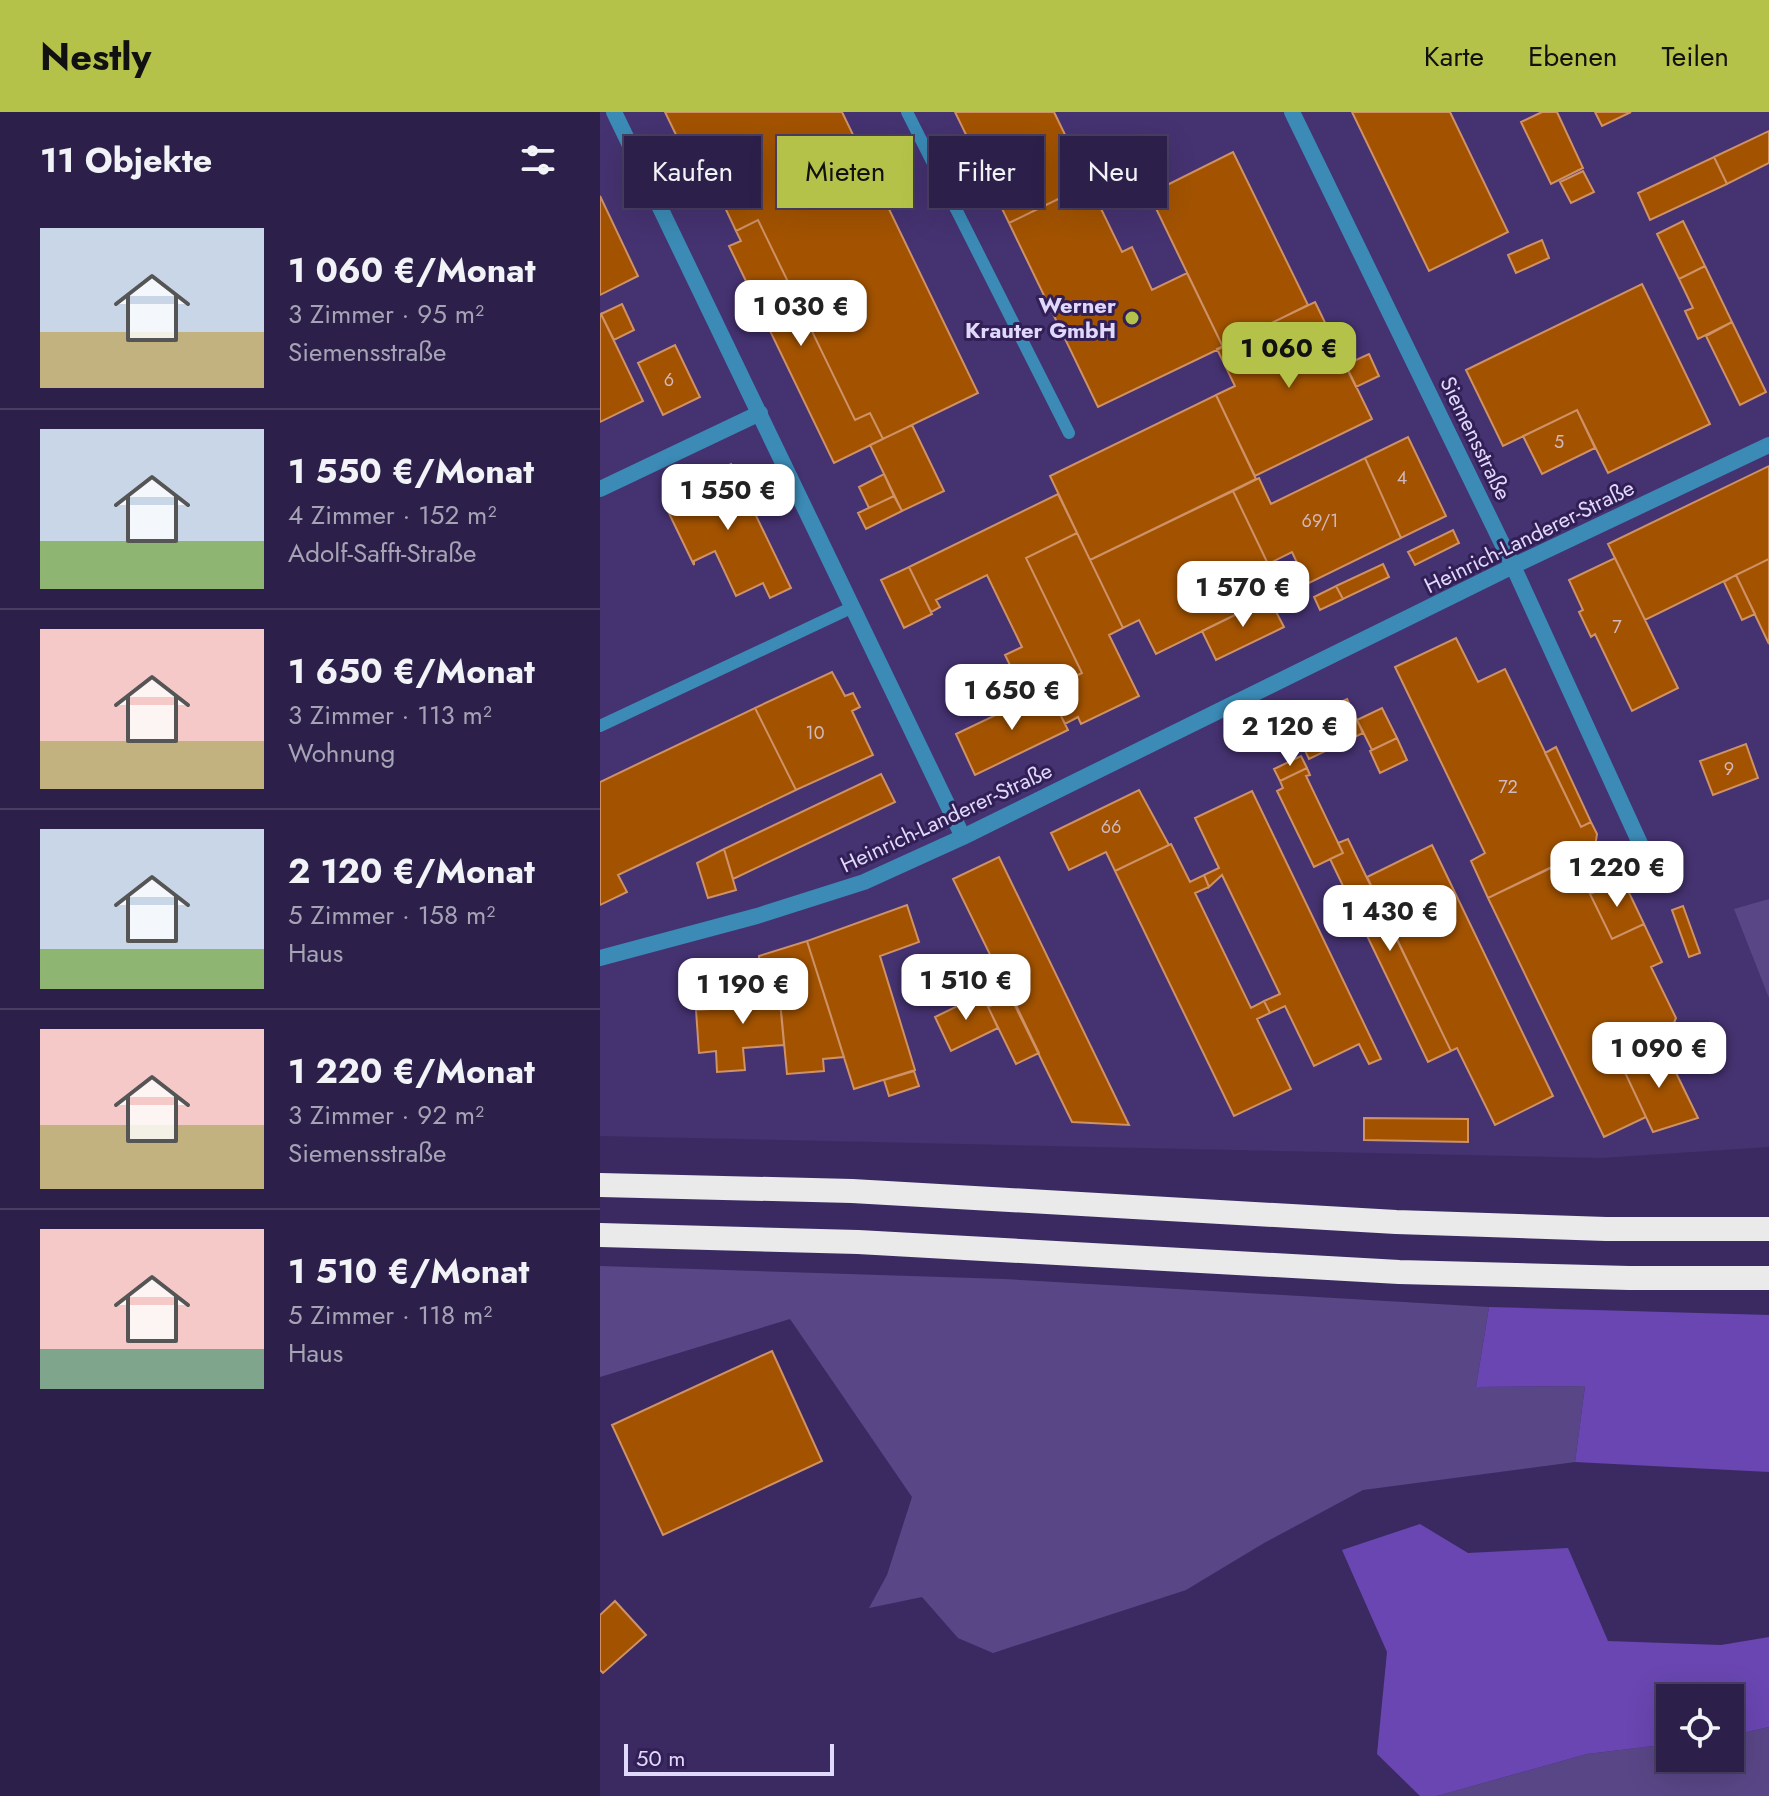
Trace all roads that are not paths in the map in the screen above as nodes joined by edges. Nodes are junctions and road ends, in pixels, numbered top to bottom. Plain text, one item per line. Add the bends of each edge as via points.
1 (614, 112) edge
2 (907, 112) edge
3 (1292, 112) edge
4 (760, 413) junction
5 (1069, 433) dead end
6 (1769, 445) edge
7 (600, 489) edge
8 (1513, 566) junction
9 (853, 607) junction
10 (600, 726) edge
11 (963, 837) junction
12 (1654, 874) dead end
13 (600, 958) edge
14 (600, 1185) edge
15 (1769, 1229) edge
16 (600, 1235) edge
17 (1769, 1278) edge

1 - 4 street
2 - 5 lane
3 - 8 street, Siemensstraße
4 - 7 street
4 - 9 street
6 - 8 street, Heinrich-Landerer-Straße
8 - 11 street, Heinrich-Landerer-Straße
8 - 12 street, Siemensstraße
9 - 10 lane
9 - 11 street
11 - 13 street, Heinrich-Landerer-Straße via 864,882
14 - 15 highway via 852,1191 1396,1222
16 - 17 highway via 858,1242 1399,1272

